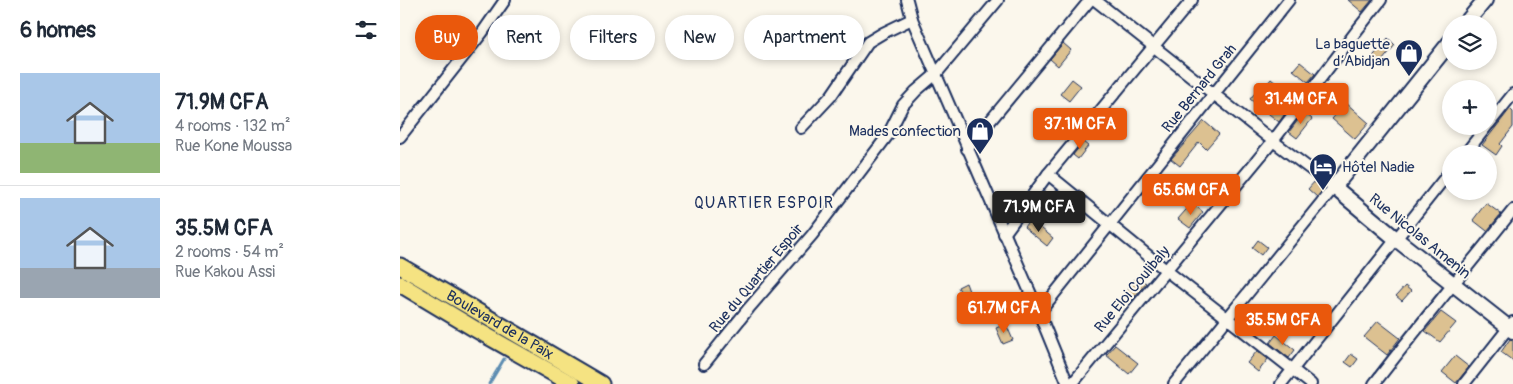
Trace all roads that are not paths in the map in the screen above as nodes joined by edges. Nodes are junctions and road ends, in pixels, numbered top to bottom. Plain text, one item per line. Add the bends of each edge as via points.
1 (505, 0) edge
2 (907, 0) edge
3 (998, 0) edge
4 (1090, 0) edge
5 (1095, 0) edge
6 (1192, 0) edge
7 (1289, 0) edge
8 (1381, 0) edge
9 (1485, 0) edge
10 (1473, 15) edge
11 (912, 19) junction
12 (1154, 47) junction
13 (1442, 52) edge
14 (936, 74) junction
15 (1214, 94) junction
16 (1513, 94) edge
17 (1497, 114) edge
18 (801, 128) dead end
19 (1480, 135) edge
20 (400, 137) edge
21 (1273, 141) junction
22 (1472, 145) edge
23 (967, 149) junction
24 (1048, 174) junction
25 (1442, 181) edge
26 (1334, 187) junction
27 (1513, 210) edge
28 (1110, 224) junction
29 (1004, 234) junction
30 (1396, 239) junction
31 (400, 266) edge
32 (1167, 271) junction
33 (400, 284) edge
34 (1454, 284) junction
35 (1039, 313) junction
36 (1228, 318) junction
37 (1512, 327) edge
38 (704, 364) dead end
39 (1293, 369) junction
40 (572, 384) edge
41 (601, 384) edge
42 (1068, 384) edge
43 (1072, 384) edge
44 (1174, 384) edge
45 (1281, 384) edge
46 (1311, 384) edge
47 (1374, 384) edge
48 (1464, 384) edge

1 - 20 street
2 - 11 street
3 - 14 street, Rue du Quartier Espoir
4 - 23 street
5 - 12 street, Rue Nicolas Amenin
6 - 12 street
7 - 15 street, Rue Bernard Grah
8 - 21 street, Rue Eloi Coulibaly
9 - 10 street
11 - 14 street
11 - 18 street via 868,42 831,96
12 - 15 street, Rue Nicolas Amenin
12 - 24 street
13 - 26 street
14 - 23 street
14 - 38 street, Rue du Quartier Espoir via 903,105 880,147 812,235
15 - 21 street, Rue Nicolas Amenin
15 - 28 street, Rue Bernard Grah
16 - 17 street
19 - 22 street
21 - 26 street, Rue Nicolas Amenin
21 - 32 street, Rue Eloi Coulibaly
23 - 29 street
24 - 28 street
24 - 29 street
25 - 30 street
26 - 30 street, Rue Nicolas Amenin
26 - 36 street
27 - 34 street
28 - 32 street
28 - 35 street, Rue Bernard Grah
29 - 35 street
30 - 34 street, Rue Nicolas Amenin
30 - 39 street
31 - 41 main road, Boulevard de la Paix
32 - 36 street
32 - 43 street, Rue Eloi Coulibaly
33 - 40 main road, Boulevard de la Paix
34 - 37 street, Rue Nicolas Amenin
34 - 47 street
35 - 42 street
36 - 39 street
36 - 44 street
37 - 48 street
39 - 45 street
39 - 46 street

